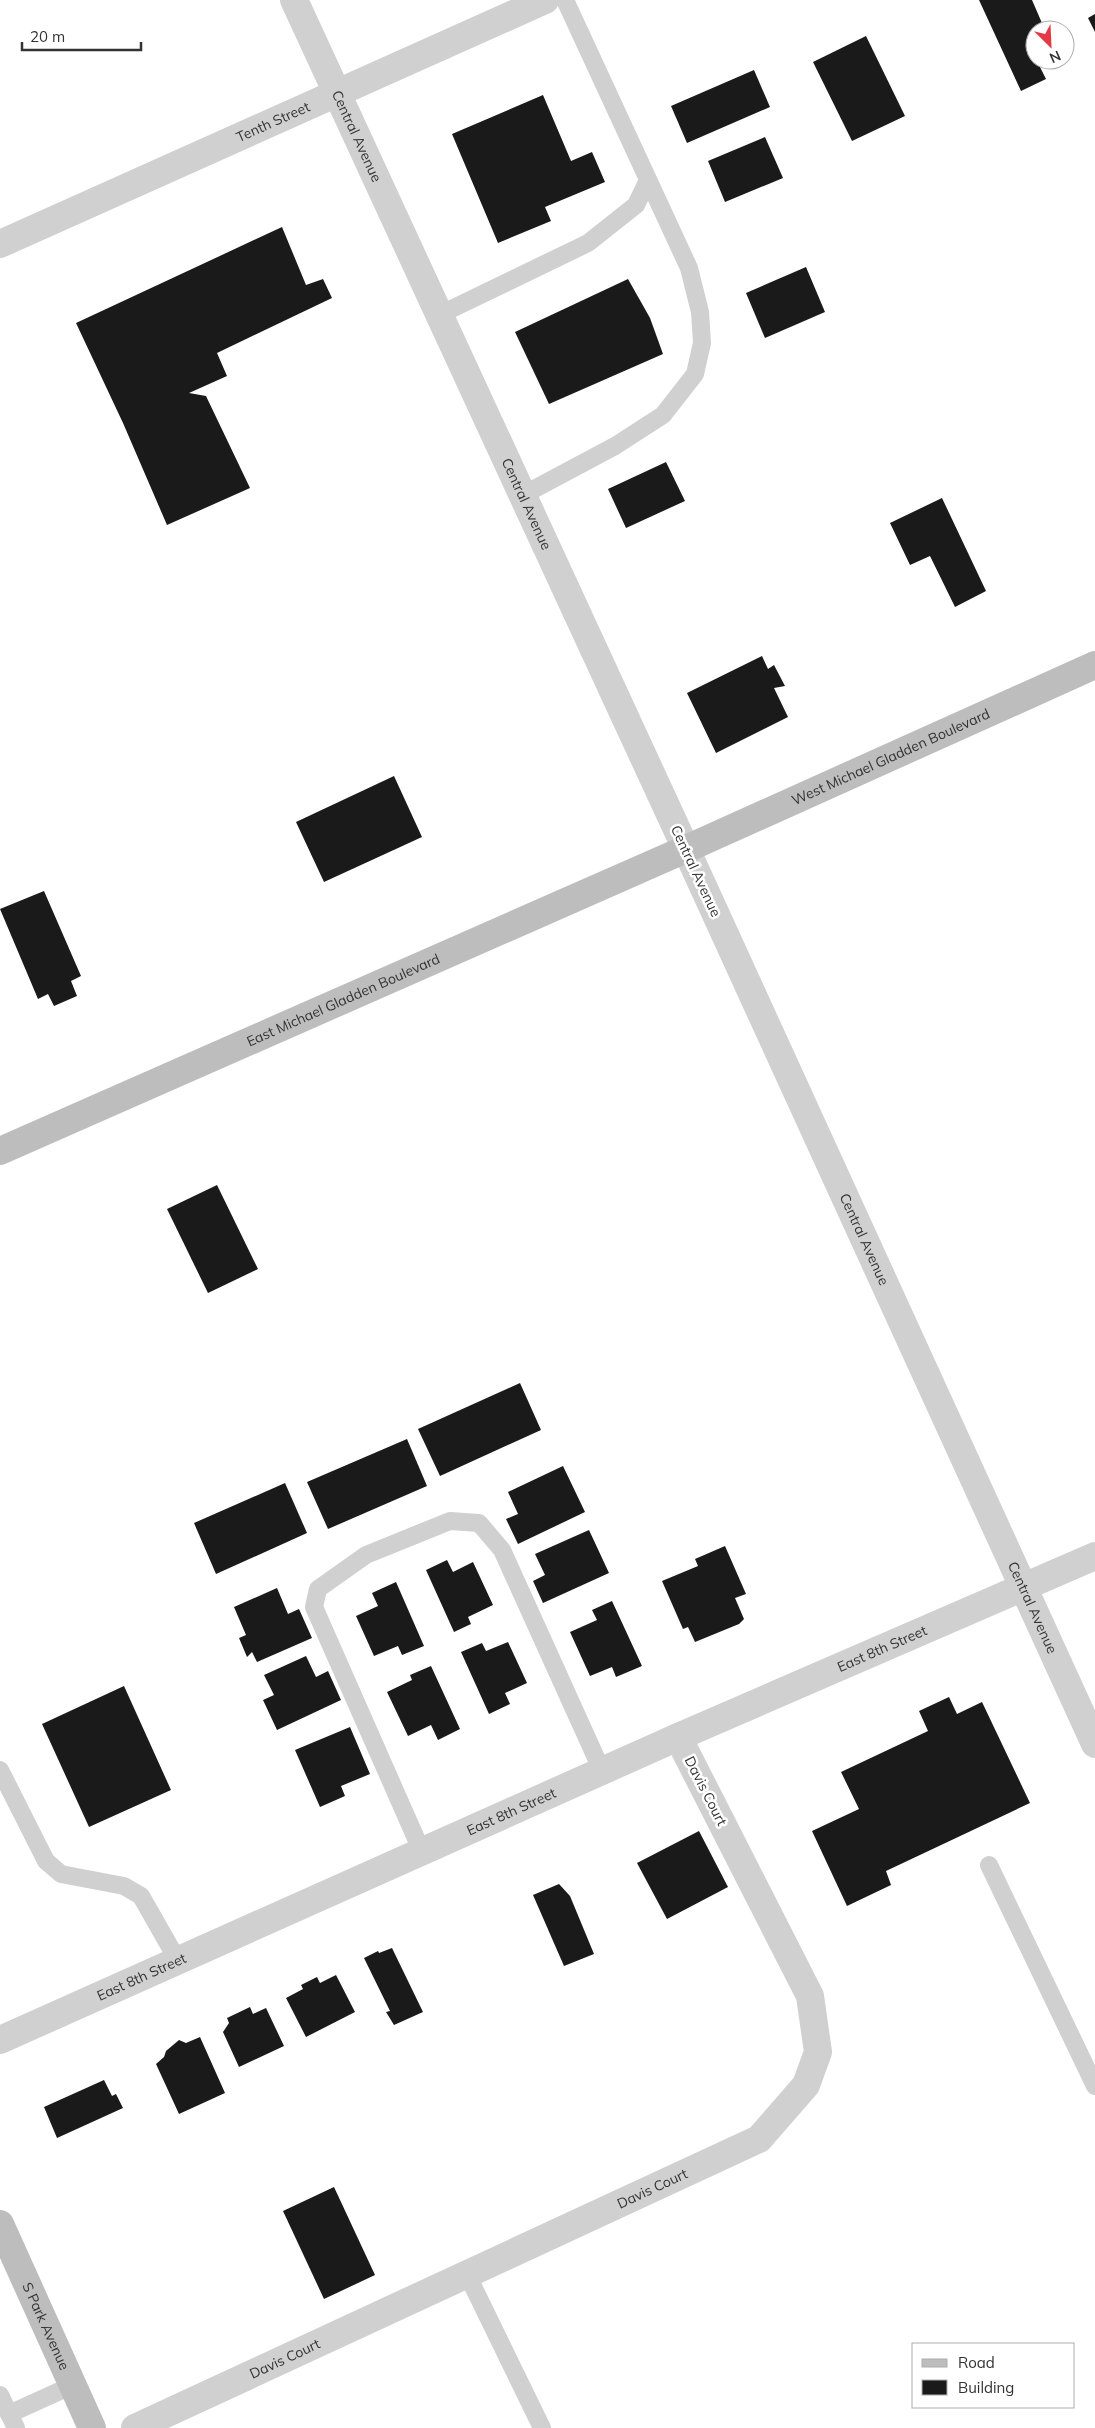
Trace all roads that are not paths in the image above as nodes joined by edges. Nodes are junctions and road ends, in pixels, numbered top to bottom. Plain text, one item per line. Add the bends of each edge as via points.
1 (294, 0) edge
2 (545, 0) edge
3 (565, 0) edge
4 (337, 93) junction
5 (648, 180) junction
6 (0, 244) edge
7 (439, 315) junction
8 (523, 495) junction
9 (1095, 665) edge
10 (686, 849) junction
11 (0, 1151) edge
12 (1095, 1556) edge
13 (1024, 1587) junction
14 (678, 1737) junction
15 (1095, 1744) edge
16 (0, 1770) edge
17 (602, 1772) junction
18 (422, 1852) junction
19 (989, 1865) dead end
20 (178, 1961) junction
21 (0, 2040) edge
22 (1095, 2086) edge
23 (0, 2224) edge
24 (8, 2262) edge
25 (467, 2274) junction
26 (73, 2385) junction
27 (0, 2395) edge
28 (12, 2421) edge
29 (92, 2428) edge
30 (135, 2428) edge
31 (542, 2428) edge

1 - 4 street, Central Avenue
2 - 4 street, Tenth Street
3 - 5 lane
4 - 6 street, Tenth Street
4 - 7 street, Central Avenue
5 - 7 lane via 636,205 588,243
5 - 8 lane via 689,268 700,312 702,343 695,374 663,415 615,446
7 - 8 street, Central Avenue
8 - 10 street, Central Avenue
9 - 10 main road, West Michael Gladden Boulevard
10 - 11 main road, East Michael Gladden Boulevard
10 - 13 street, Central Avenue
12 - 13 street, East 8th Street
13 - 14 street, East 8th Street
13 - 15 street, Central Avenue
14 - 17 street, East 8th Street
14 - 25 street, Davis Court via 810,1996 818,2052 806,2085 759,2139
16 - 20 lane via 46,1861 61,1874 124,1886 141,1896
17 - 18 street, East 8th Street
17 - 18 lane via 502,1550 479,1523 450,1521 366,1555 318,1589 314,1607
18 - 20 street, East 8th Street
19 - 22 lane
20 - 21 street, East 8th Street
23 - 24 main road, S Park Avenue
24 - 26 main road, S Park Avenue
25 - 30 street, Davis Court
25 - 31 lane
26 - 28 lane
26 - 29 main road, S Park Avenue
27 - 28 lane

